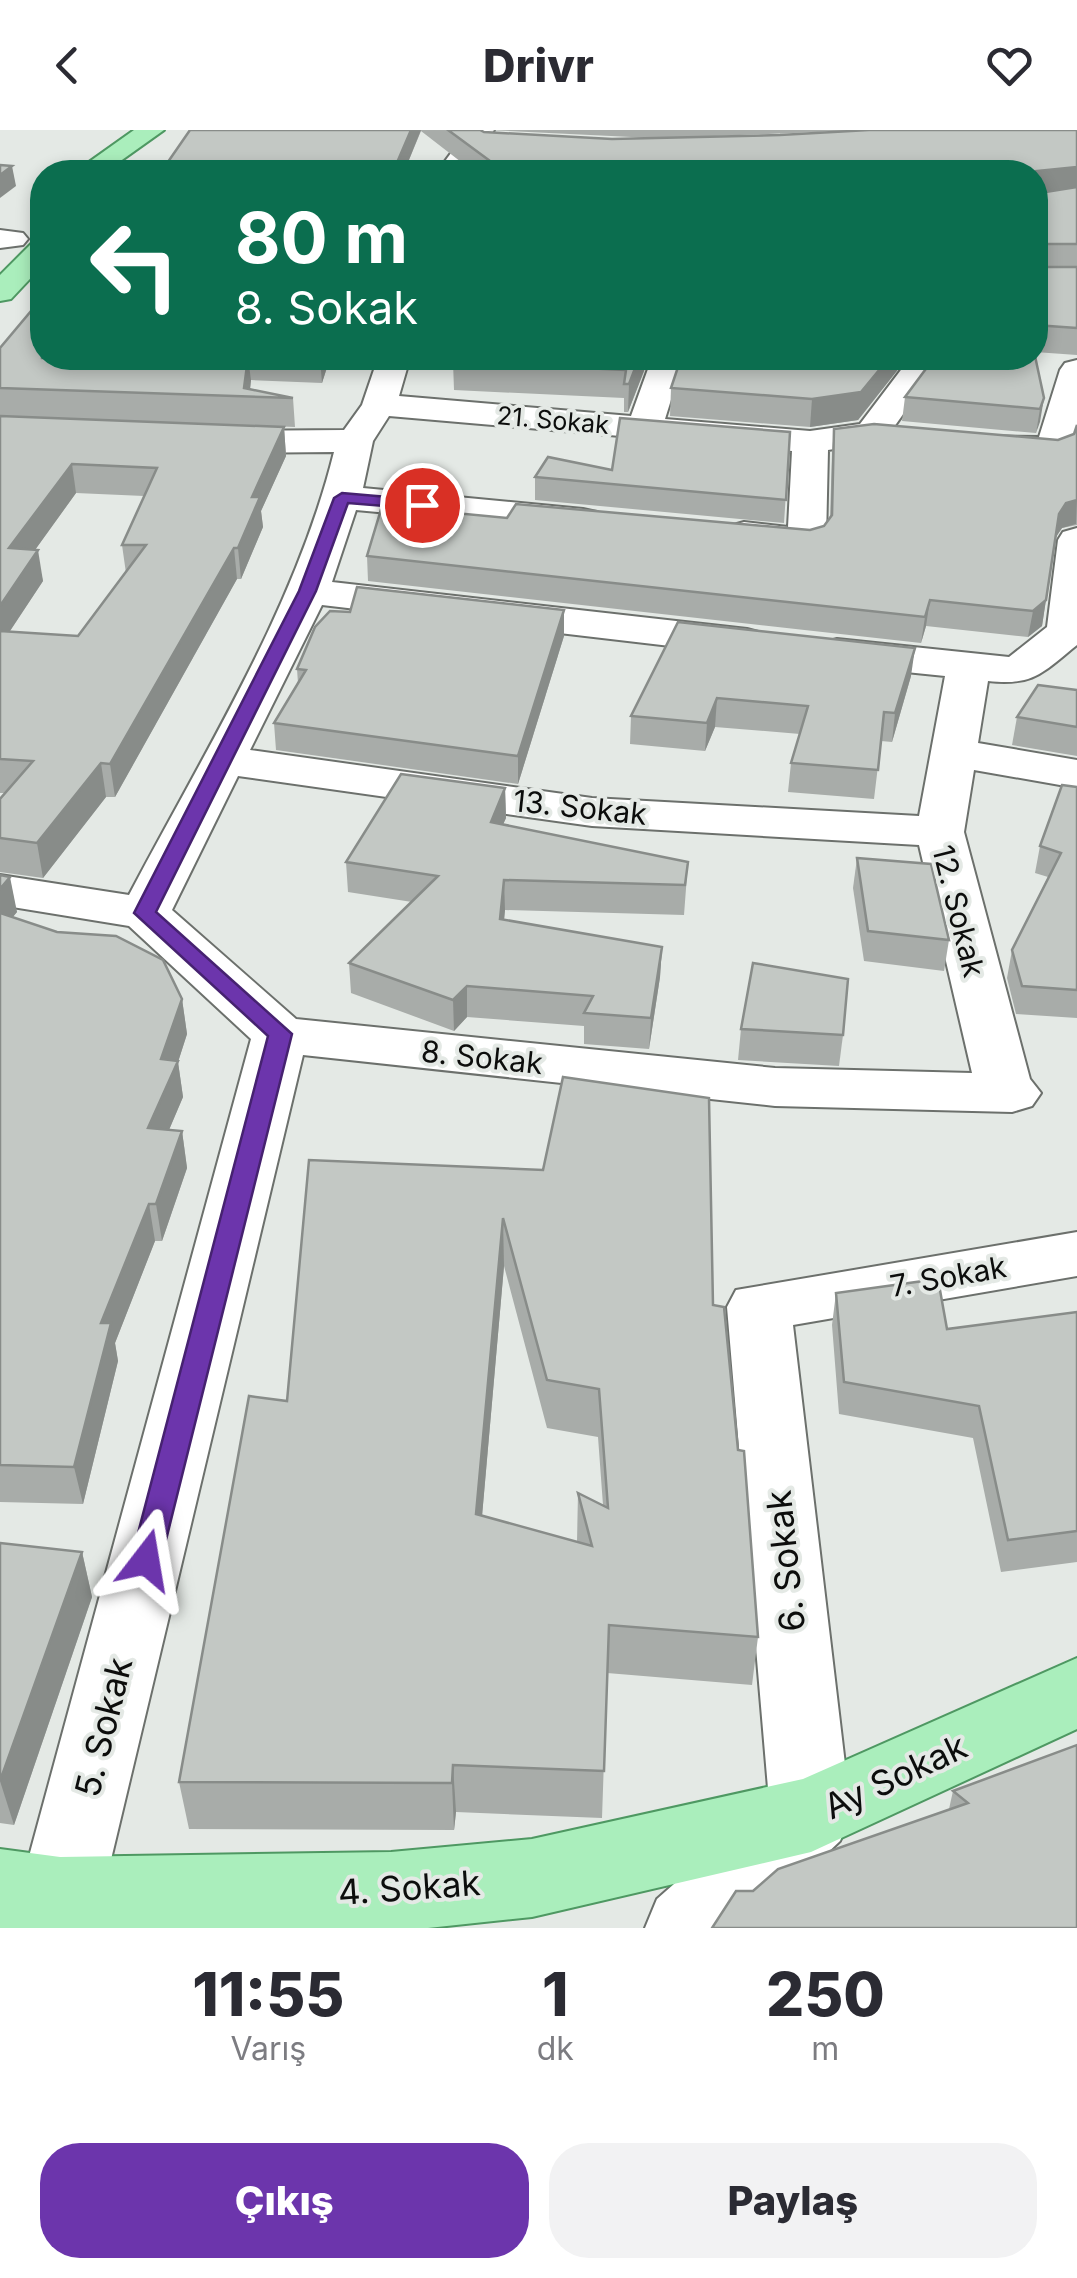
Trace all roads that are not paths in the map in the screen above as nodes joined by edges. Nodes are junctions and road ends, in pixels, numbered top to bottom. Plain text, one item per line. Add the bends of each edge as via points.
1 (162, 134) edge
2 (476, 135) edge
3 (506, 144) edge
4 (111, 160) edge
5 (137, 160) edge
6 (458, 160) edge
7 (17, 240) edge
8 (0, 292) edge
9 (1048, 367) edge
10 (390, 370) edge
11 (664, 370) edge
12 (918, 370) edge
13 (1077, 370) edge
14 (379, 404) junction
15 (644, 428) junction
16 (872, 434) junction
17 (908, 436) edge
18 (172, 440) edge
19 (355, 441) junction
20 (962, 441) edge
21 (810, 442) junction
22 (342, 498) junction
23 (621, 523) edge
24 (700, 530) edge
25 (1077, 540) edge
26 (308, 591) junction
27 (1073, 622) edge
28 (968, 668) junction
29 (954, 753) junction
30 (223, 760) junction
31 (1076, 773) edge
32 (940, 832) junction
33 (0, 890) edge
34 (145, 913) junction
35 (280, 1034) junction
36 (1009, 1093) joint
37 (1077, 1254) edge
38 (759, 1308) joint
39 (1077, 1692) edge
40 (811, 1815) junction
41 (30, 1893) edge
42 (687, 1928) edge

1 - 4 main road
1 - 5 main road
2 - 3 street
2 - 6 street
7 - 8 main road
9 - 13 street
10 - 14 street
11 - 15 street
12 - 16 street
13 - 20 street via 1053,449
14 - 15 street, 21. Sokak
14 - 19 street
15 - 21 street, 21. Sokak
16 - 17 street, 21. Sokak
16 - 21 street, 21. Sokak
18 - 19 street
19 - 22 street
21 - 24 street via 807,540
22 - 23 street
22 - 26 street
25 - 27 street
26 - 28 street
26 - 30 street
27 - 28 street via 1018,671
28 - 29 street, 12. Sokak
29 - 31 street
29 - 32 street, 12. Sokak
30 - 32 street, 13. Sokak via 592,812
30 - 34 street
32 - 36 street, 12. Sokak
33 - 34 street
34 - 35 street
35 - 36 street, 8. Sokak via 775,1087
35 - 41 street, 5. Sokak
37 - 38 street, 7. Sokak
38 - 40 street, 6. Sokak
39 - 40 main road, Ay Sokak
40 - 41 main road, 4. Sokak via 532,1878 391,1892
40 - 42 street, Ay Sokak

